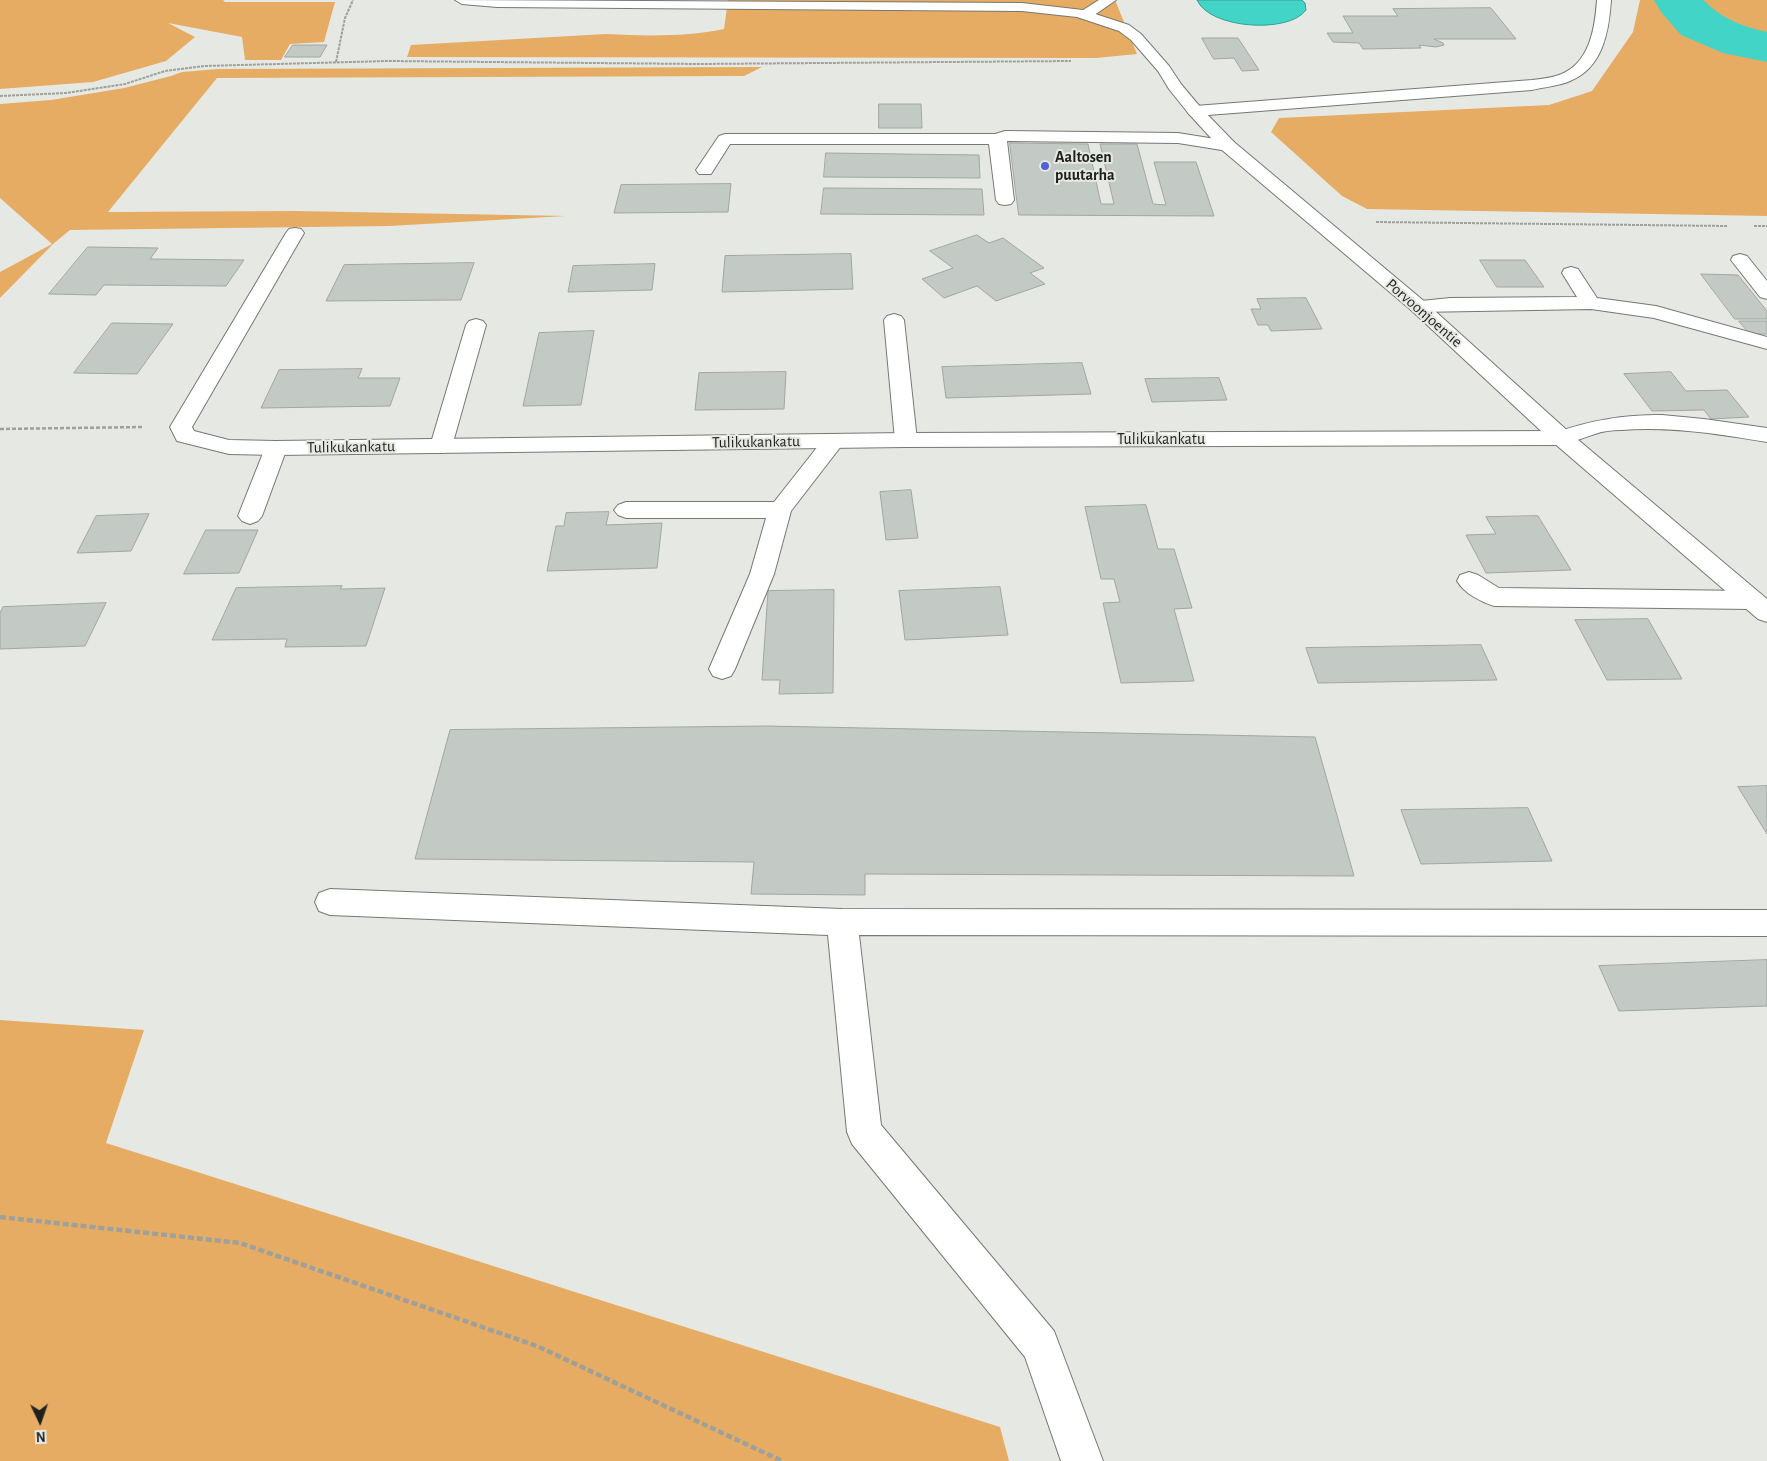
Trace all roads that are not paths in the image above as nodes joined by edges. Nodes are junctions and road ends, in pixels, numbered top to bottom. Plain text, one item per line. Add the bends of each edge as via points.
1 (462, 0) edge
2 (1109, 0) edge
3 (1604, 0) edge
4 (1086, 15) junction
5 (1195, 111) junction
6 (997, 139) junction
7 (1228, 146) junction
8 (705, 170) dead end
9 (1005, 200) dead end
10 (294, 233) dead end
11 (1740, 260) dead end
12 (1571, 273) dead end
13 (1767, 293) edge
14 (1590, 303) junction
15 (1418, 306) junction
16 (894, 320) dead end
17 (476, 325) dead end
18 (1767, 343) edge
19 (1767, 435) edge
20 (1562, 438) junction
21 (906, 440) junction
22 (834, 441) junction
23 (441, 446) junction
24 (276, 448) junction
25 (626, 510) dead end
26 (780, 510) junction
27 (250, 516) dead end
28 (1469, 581) dead end
29 (1759, 606) edge
30 (722, 669) dead end
31 (330, 902) dead end
32 (842, 922) junction
33 (1767, 924) edge
34 (1082, 1461) edge

1 - 4 street, Porvoonjoentie via 497,3 1022,6
2 - 4 street
3 - 5 street via 1602,28 1586,65 1565,78 1532,85
4 - 5 street, Porvoonjoentie via 1124,28 1136,37
5 - 7 street, Porvoonjoentie
6 - 7 street via 1005,136 1178,138
6 - 8 street via 725,139
6 - 9 street
7 - 15 street, Porvoonjoentie
10 - 24 street, Tulikukankatu via 181,427 185,436 229,447
11 - 13 street
12 - 14 street
14 - 15 street
14 - 18 street via 1656,312
15 - 20 street, Porvoonjoentie
16 - 21 street
17 - 23 street
19 - 20 street, Tulikukankatu via 1700,424 1639,423 1598,426
20 - 21 street, Tulikukankatu
20 - 29 street, Porvoonjoentie
21 - 22 street, Tulikukankatu
22 - 23 street, Tulikukankatu
22 - 26 street
23 - 24 street, Tulikukankatu
24 - 27 street
25 - 26 street
26 - 30 street via 762,574
28 - 29 street via 1494,597
31 - 32 street
32 - 33 street
32 - 34 street via 864,1132 1040,1345

